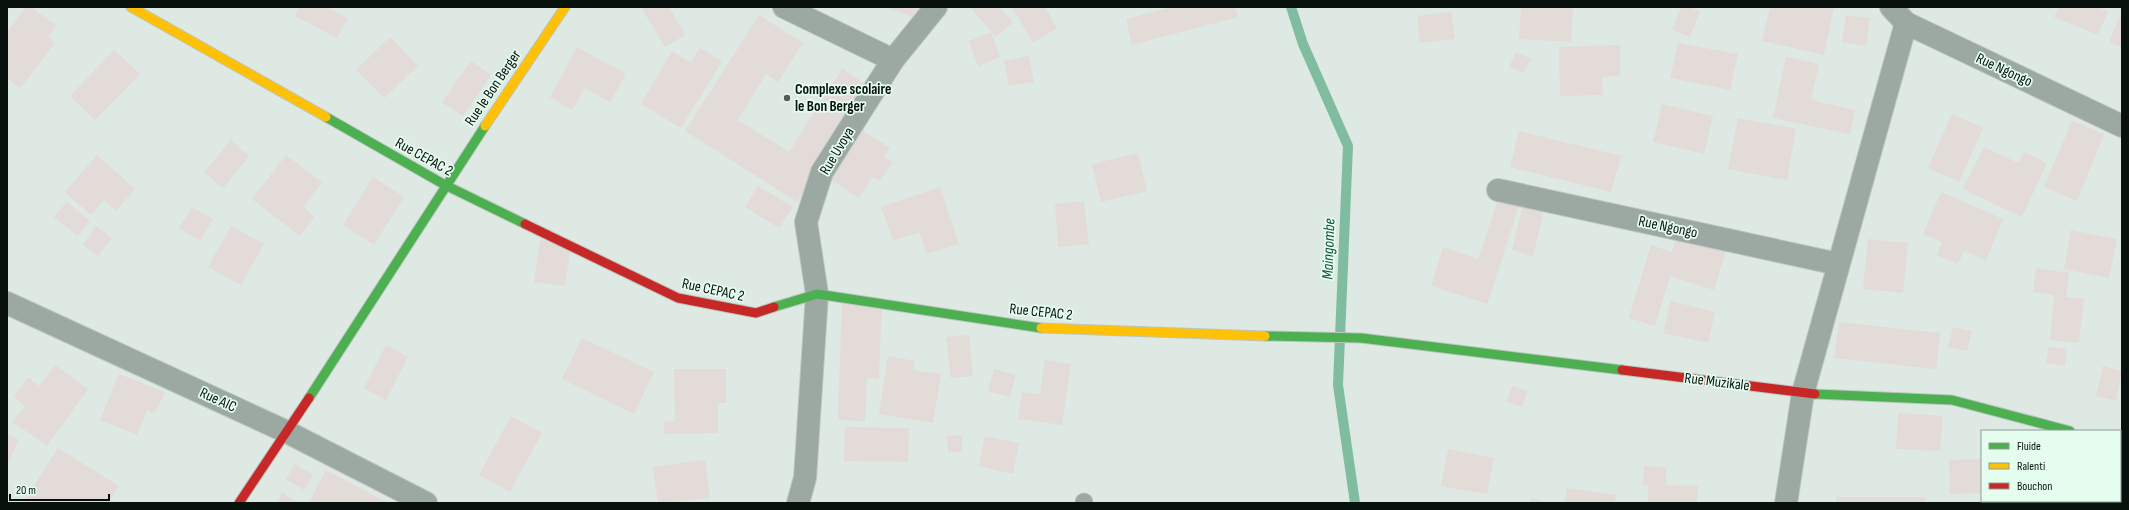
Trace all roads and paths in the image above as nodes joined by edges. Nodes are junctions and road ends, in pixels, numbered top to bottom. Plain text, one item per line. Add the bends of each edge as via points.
1 (131, 7) edge
2 (565, 7) edge
3 (784, 7) edge
4 (936, 7) edge
5 (1891, 7) edge
6 (1906, 23) junction
7 (893, 60) junction
8 (2122, 126) edge
9 (445, 185) junction
10 (1498, 190) dead end
11 (1838, 264) junction
12 (817, 294) junction
13 (7, 303) edge
14 (1361, 338) joint
15 (1803, 393) junction
16 (2066, 430) edge
17 (287, 432) junction
18 (239, 503) edge
19 (426, 503) edge
20 (798, 503) edge
21 (1786, 503) edge

1 - 9 street, Rue CEPAC 2
2 - 9 street, Rue le Bon Berger
3 - 7 street
4 - 7 street, Rue Uvoya
5 - 6 street, Rue Ngongo
6 - 8 street, Rue Ngongo
6 - 11 street
7 - 12 street, Rue Uvoya via 822,172 806,222
9 - 12 street, Rue CEPAC 2 via 678,298 756,313
9 - 17 street, Rue le Bon Berger
10 - 11 street, Rue Ngongo
11 - 15 street
12 - 14 street, Rue CEPAC 2 via 1052,330
12 - 20 street, Rue Uvoya via 805,478
13 - 17 street, Rue AIC
14 - 15 street, Rue Muzikale
15 - 16 street, Rue Muzikale via 1952,400
15 - 21 street
17 - 18 street, Rue le Bon Berger
17 - 19 street, Rue AIC

